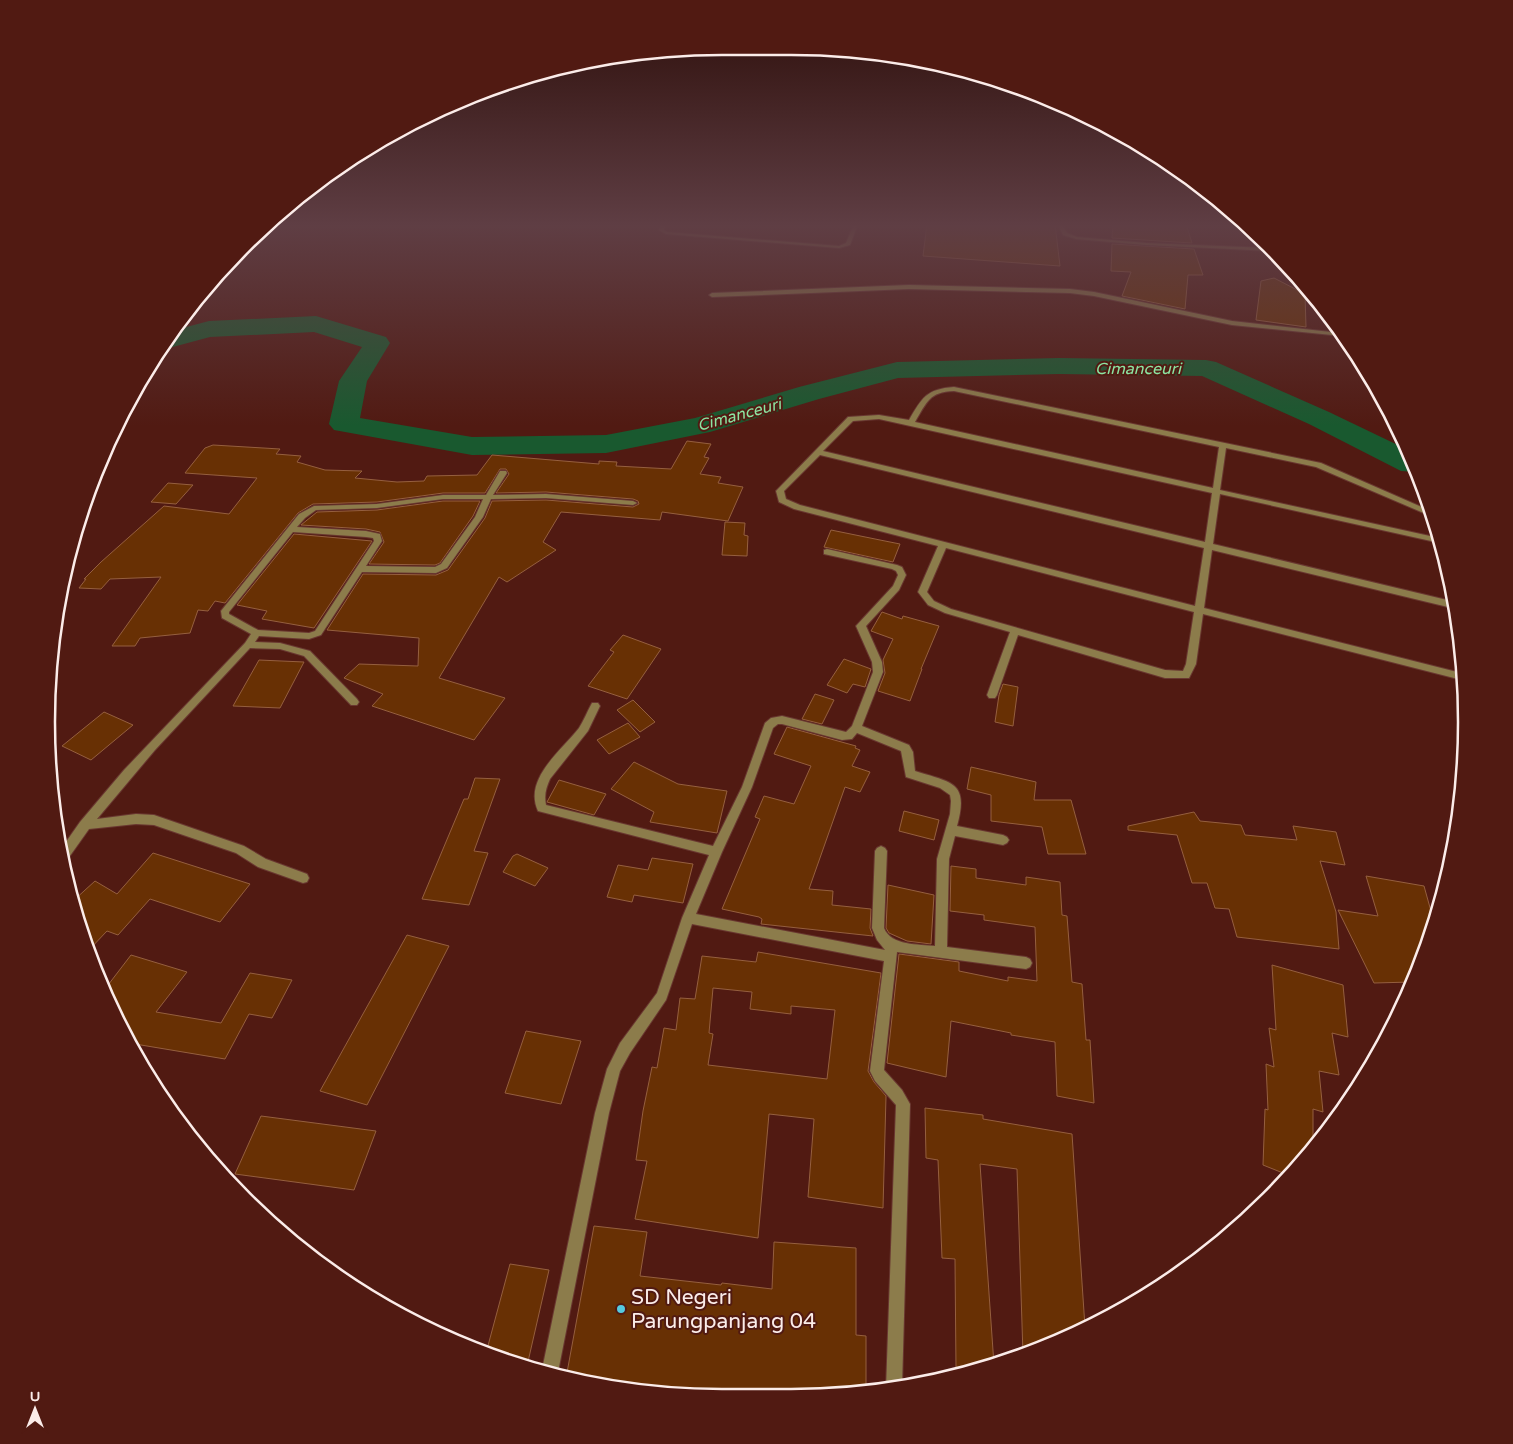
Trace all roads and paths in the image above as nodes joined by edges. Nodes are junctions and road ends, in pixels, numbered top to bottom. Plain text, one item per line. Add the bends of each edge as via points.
1 (801, 291) edge
2 (1073, 291) edge
3 (712, 295) dead end
4 (1334, 334) edge
5 (911, 423) junction
6 (1223, 445) junction
7 (817, 452) junction
8 (503, 473) dead end
9 (1216, 491) junction
10 (488, 497) junction
11 (633, 503) dead end
12 (1424, 511) edge
13 (291, 529) junction
14 (1432, 539) edge
15 (943, 544) junction
16 (1208, 544) junction
17 (827, 552) dead end
18 (361, 569) junction
19 (1447, 602) edge
20 (1198, 610) junction
21 (1014, 631) junction
22 (256, 633) junction
23 (248, 645) junction
24 (1457, 676) edge
25 (992, 695) dead end
26 (354, 702) dead end
27 (596, 706) dead end
28 (856, 728) junction
29 (84, 826) junction
30 (952, 830) junction
31 (1003, 840) dead end
32 (68, 849) edge
33 (881, 851) dead end
34 (716, 852) junction
35 (303, 878) dead end
36 (688, 918) junction
37 (890, 951) junction
38 (942, 951) junction
39 (1026, 963) dead end
40 (551, 1366) edge
41 (894, 1380) edge

1 - 3 lane
2 - 4 lane via 1232,323
5 - 6 street via 931,392 954,389
5 - 7 street via 879,417 851,419
5 - 9 street
6 - 9 street
6 - 12 street via 1318,466
7 - 15 street via 780,491 782,500 796,507
7 - 16 street
8 - 10 street
9 - 14 street
9 - 16 street
10 - 11 street via 546,496
10 - 13 street via 443,497 377,506 314,508
10 - 18 street via 479,517 444,566 436,570
13 - 18 street via 377,536 378,541
13 - 22 street via 225,611 225,616
15 - 20 street
15 - 21 street via 922,592 931,603 948,611
16 - 19 street
16 - 20 street
17 - 28 street via 894,567 902,575 900,583 861,626 878,672
18 - 22 street via 318,633 309,636
20 - 21 street via 1191,664 1186,675 1165,674
20 - 24 street
21 - 25 street
22 - 23 street
23 - 26 street via 280,646 307,653
23 - 29 street
27 - 34 street via 584,729 549,771 540,795 542,808
28 - 30 street via 905,748 910,774 944,785 953,792 956,798
28 - 34 street via 848,736 842,736 782,720 769,726 747,787
29 - 32 street
29 - 35 street via 136,819 154,820 240,850 262,863
30 - 31 street
30 - 38 street via 943,859
33 - 37 street via 878,928
34 - 36 street
36 - 37 street
36 - 40 street via 662,996 614,1069 602,1113
37 - 38 street
37 - 41 street via 877,1071 898,1093 903,1104
38 - 39 street

